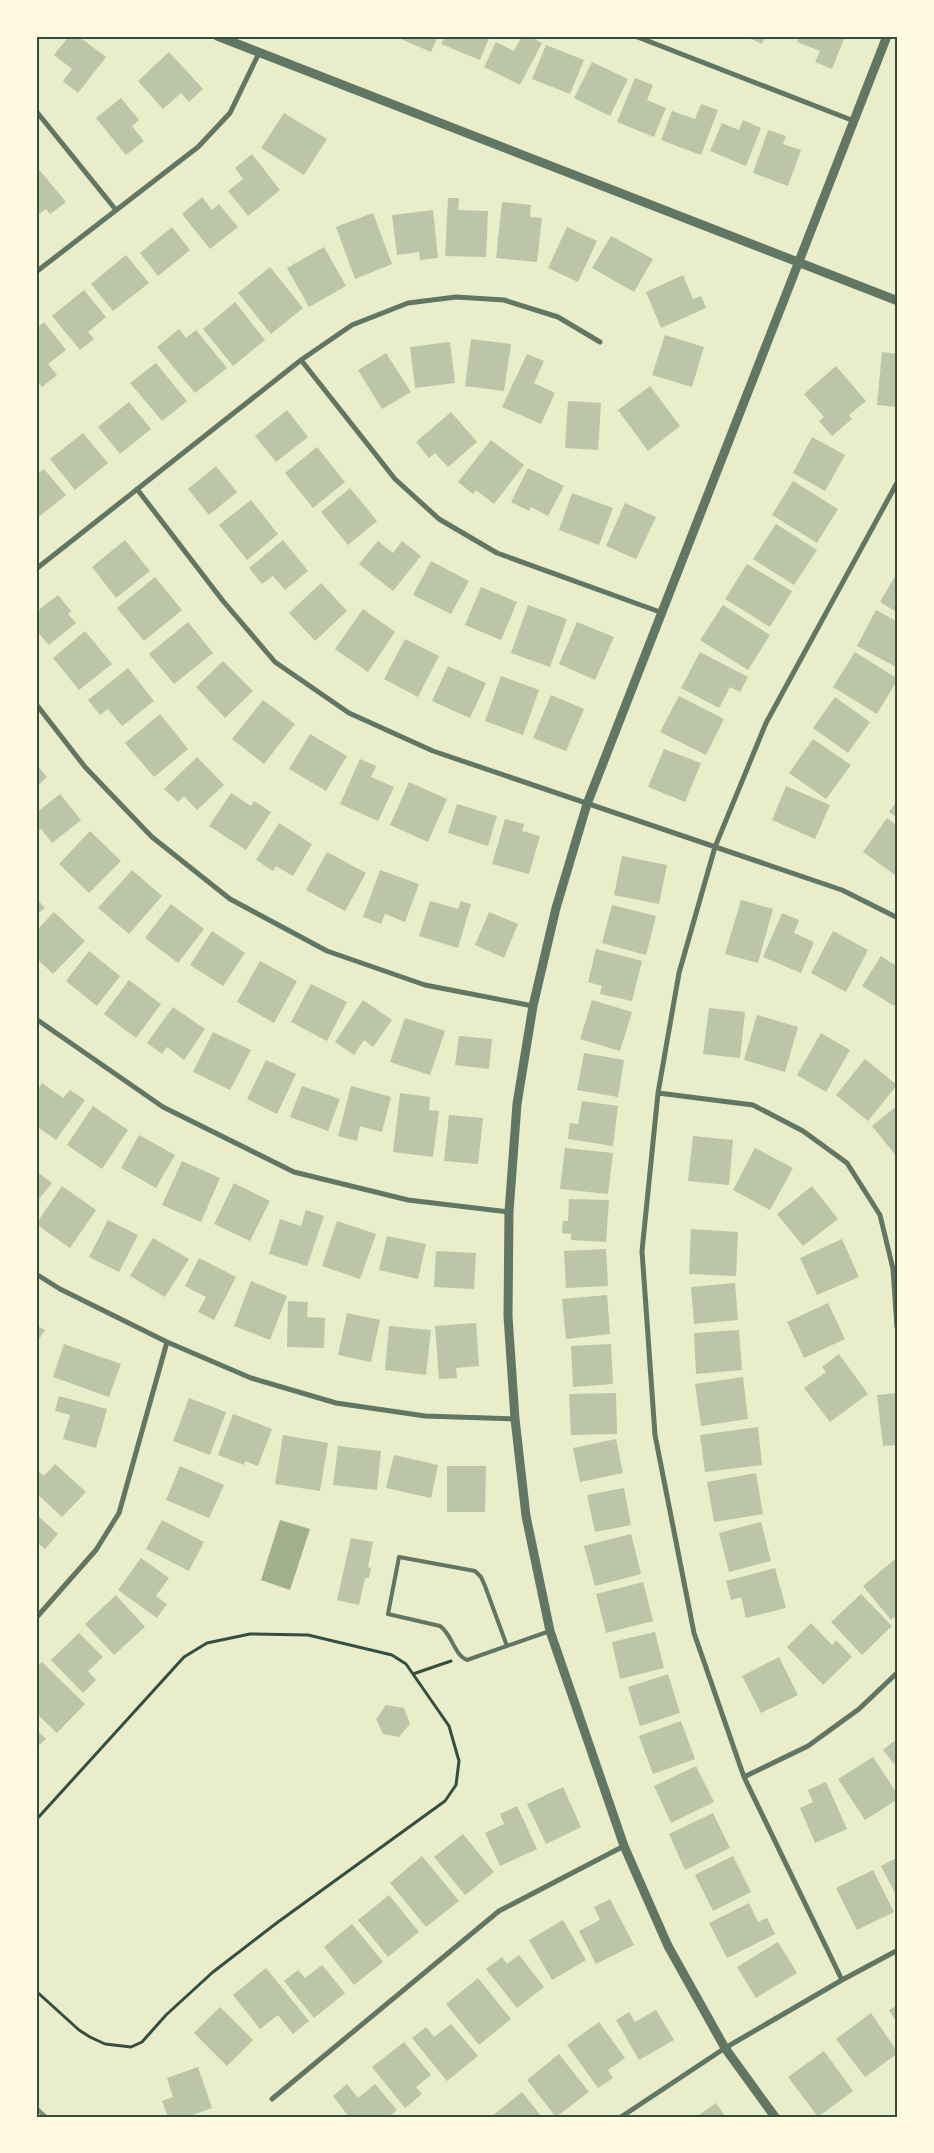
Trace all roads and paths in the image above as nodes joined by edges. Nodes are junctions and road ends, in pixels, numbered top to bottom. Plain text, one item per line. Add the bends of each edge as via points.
1 (217, 36) edge
2 (635, 36) edge
3 (887, 36) edge
4 (259, 52) junction
5 (36, 111) edge
6 (854, 121) junction
7 (116, 210) junction
8 (799, 262) junction
9 (36, 272) edge
10 (898, 301) edge
11 (600, 342) dead end
12 (301, 360) junction
13 (898, 481) edge
14 (137, 489) junction
15 (36, 569) edge
16 (660, 612) junction
17 (36, 704) edge
18 (587, 804) junction
19 (715, 847) junction
20 (898, 918) edge
21 (533, 1006) junction
22 (36, 1019) edge
23 (658, 1094) junction
24 (509, 1212) junction
25 (36, 1274) edge
26 (897, 1327) edge
27 (167, 1342) junction
28 (515, 1419) junction
29 (36, 1606) edge
30 (42, 1612) junction
31 (36, 1618) edge
32 (550, 1631) junction
33 (506, 1646) junction
34 (462, 1658) junction
35 (898, 1672) edge
36 (413, 1674) junction
37 (744, 1777) junction
38 (36, 1820) edge
39 (624, 1846) junction
40 (898, 1950) edge
41 (842, 1980) junction
42 (36, 1991) edge
43 (725, 2048) junction
44 (272, 2099) dead end
45 (621, 2117) edge
46 (775, 2117) edge

1 - 4 street
2 - 6 street
3 - 6 street
4 - 7 street via 230,113 198,147
4 - 8 street
5 - 7 street
6 - 8 street
7 - 9 street
8 - 10 street
8 - 16 street
11 - 12 street via 558,317 540,311 504,300 456,297 408,303 352,325
12 - 14 street
12 - 16 street via 395,479 439,519 497,553
13 - 19 street via 766,723
14 - 15 street
14 - 18 street via 223,601 275,662 349,713 433,752
16 - 18 street
17 - 21 street via 84,767 152,837 230,899 327,951 425,985
18 - 19 street
18 - 21 street via 556,908
19 - 20 street via 842,890
19 - 23 street via 679,972
21 - 24 street via 518,1104
22 - 24 street via 163,1107 294,1172 408,1200
23 - 26 street via 753,1105 803,1132 847,1163 880,1215 893,1269
23 - 37 street via 642,1251 655,1435 694,1633
24 - 28 street via 508,1316
25 - 27 street
27 - 28 street via 251,1378 336,1403 425,1416
27 - 30 street via 119,1513 96,1550
28 - 32 street via 526,1516
29 - 30 street
30 - 31 street
32 - 33 lane
32 - 39 street
33 - 34 lane via 467,1660
33 - 34 lane via 486,1586 475,1572 399,1557 388,1614 440,1626 446,1630
34 - 36 path
35 - 37 street via 859,1709 808,1746
36 - 38 path via 406,1664 392,1655 308,1635 250,1634 207,1643 184,1657
36 - 42 path via 450,1726 455,1743 459,1761 456,1785 445,1801 213,1972 142,2042 131,2047 105,2044 90,2037
37 - 41 street
39 - 43 street via 668,1946
39 - 44 street via 499,1911
40 - 41 street
41 - 43 street
43 - 45 street
43 - 46 street

